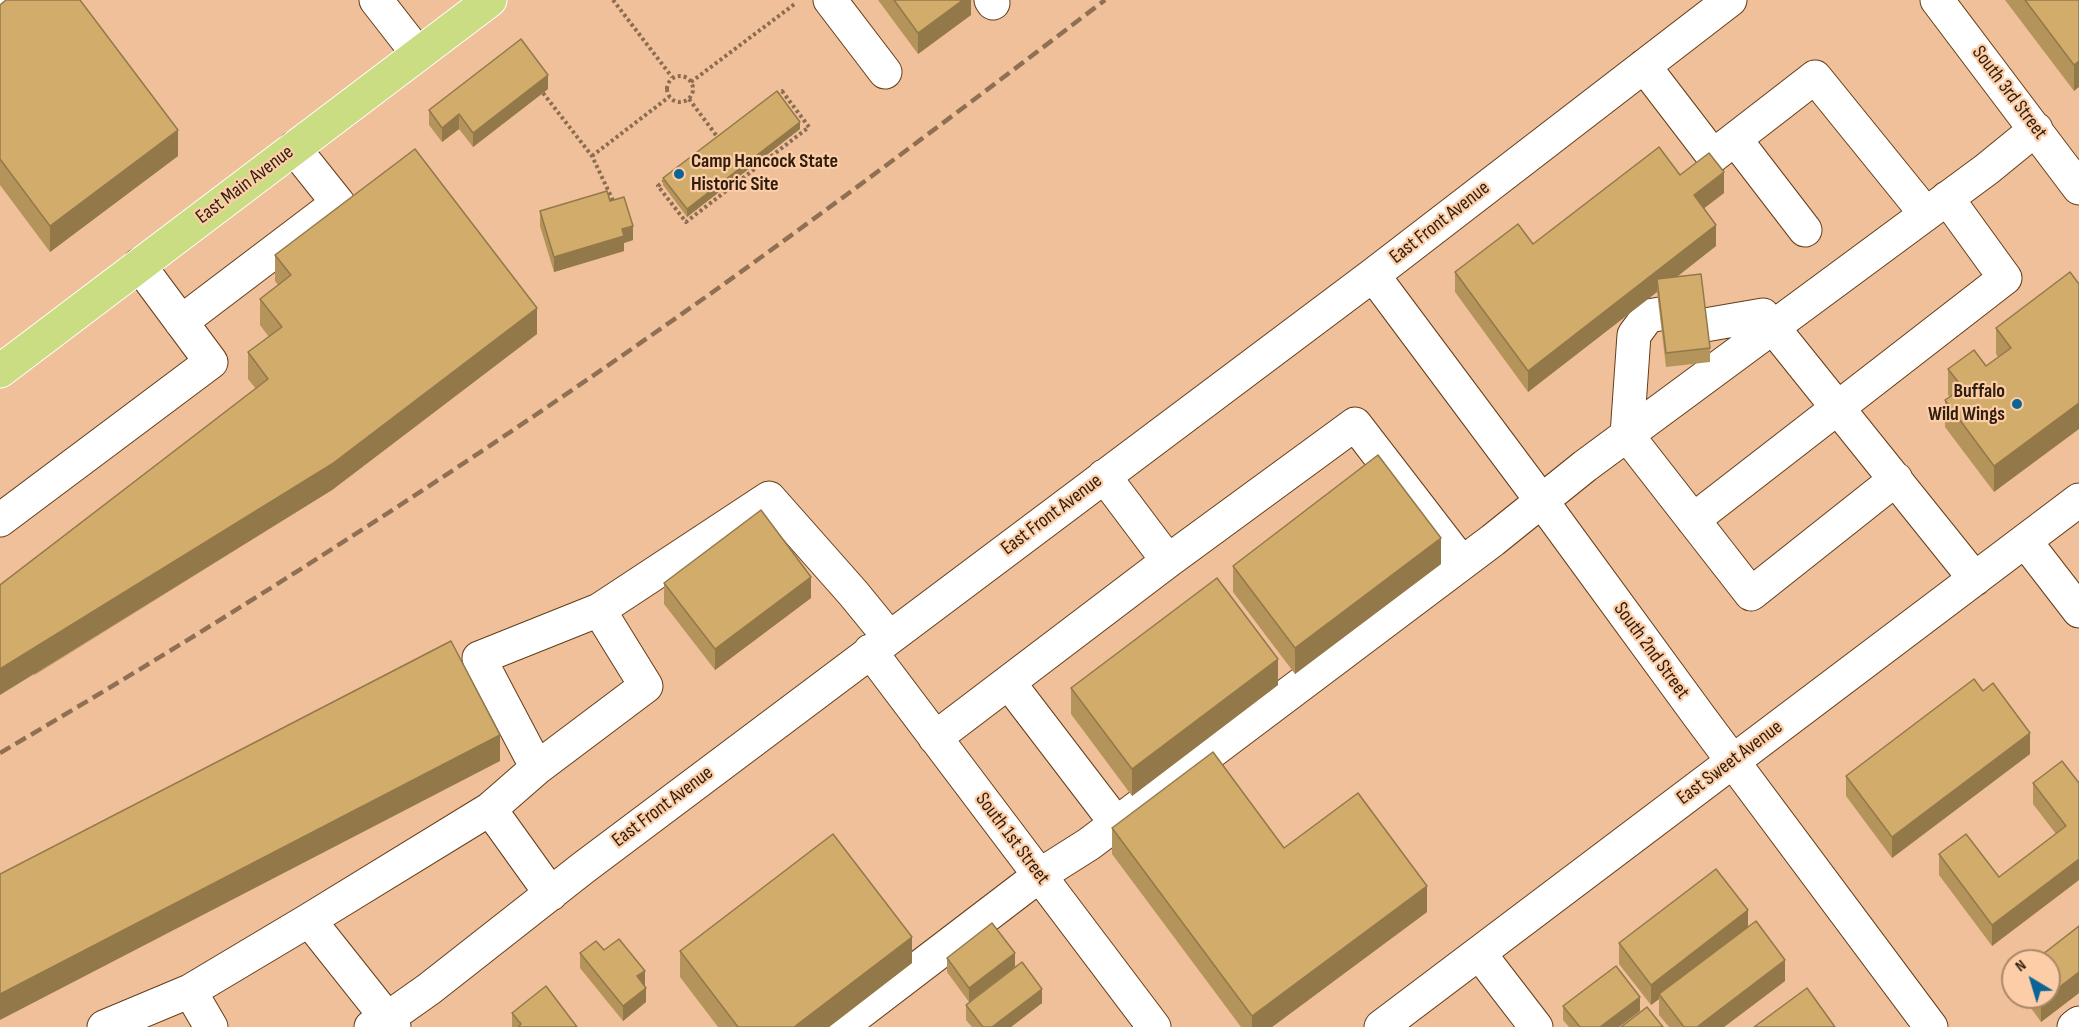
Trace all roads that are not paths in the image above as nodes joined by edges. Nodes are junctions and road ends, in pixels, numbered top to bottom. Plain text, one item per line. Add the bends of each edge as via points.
1 (376, 0) edge
2 (489, 0) edge
3 (830, 0) edge
4 (1730, 0) edge
5 (1937, 0) edge
6 (418, 54) junction
7 (1644, 66) junction
8 (885, 72) dead end
9 (2036, 129) junction
10 (1735, 140) junction
11 (294, 147) junction
12 (2079, 188) edge
13 (1936, 206) junction
14 (1805, 230) dead end
15 (140, 265) junction
16 (1373, 274) junction
17 (181, 322) junction
18 (1705, 325) edge
19 (1773, 327) junction
20 (1655, 333) dead end
21 (0, 371) edge
22 (1838, 408) junction
23 (1627, 435) junction
24 (1104, 476) junction
25 (1896, 479) junction
26 (1542, 500) junction
27 (2079, 500) edge
28 (0, 520) edge
29 (1693, 520) junction
30 (2025, 541) junction
31 (1168, 561) junction
32 (1462, 563) junction
33 (1975, 579) junction
34 (599, 610) junction
35 (2079, 611) edge
36 (879, 644) junction
37 (1009, 683) junction
38 (935, 738) junction
39 (1732, 761) junction
40 (537, 768) junction
41 (490, 809) junction
42 (1116, 824) junction
43 (1040, 875) junction
44 (551, 894) junction
45 (309, 920) junction
46 (1479, 953) junction
47 (190, 991) junction
48 (2079, 1023) edge
49 (384, 1024) edge
50 (104, 1027) edge
51 (211, 1027) edge
52 (841, 1027) edge
53 (1154, 1027) edge
54 (1381, 1027) edge
55 (1536, 1027) edge
56 (1931, 1027) edge
57 (2074, 1027) edge

1 - 6 street
2 - 6 main road, East Main Avenue
3 - 8 street
4 - 7 street, East Front Avenue
5 - 9 street, South 3rd Street
6 - 11 main road, East Main Avenue
7 - 10 street via 1713,156
7 - 16 street, East Front Avenue
9 - 12 street, South 3rd Street
9 - 13 street
10 - 13 street via 1815,77
10 - 14 street
11 - 15 main road, East Main Avenue
11 - 17 street via 338,203
13 - 19 street
13 - 22 street via 2005,278
15 - 17 street
15 - 21 main road, East Main Avenue
16 - 24 street, East Front Avenue
16 - 26 street, South 2nd Street
17 - 28 street via 211,362
18 - 19 street via 1730,305 1739,320 1763,315
19 - 22 street
19 - 23 street
20 - 23 street
22 - 25 street
22 - 29 street
23 - 26 street
23 - 29 street
24 - 31 street
24 - 36 street, East Front Avenue
25 - 29 street via 1751,594
25 - 33 street
26 - 32 street
26 - 39 street, South 2nd Street
27 - 30 street, East Sweet Avenue
30 - 33 street, East Sweet Avenue
30 - 35 street
31 - 32 street via 1355,424
31 - 37 street
32 - 42 street
33 - 39 street, East Sweet Avenue
34 - 36 street, South 1st Street via 770,498 853,593
34 - 40 street via 646,686
34 - 40 street via 465,659
36 - 38 street, South 1st Street
36 - 44 street, East Front Avenue
37 - 38 street
37 - 42 street
38 - 43 street, South 1st Street
39 - 46 street, East Sweet Avenue
39 - 56 street, South 2nd Street
40 - 41 street
41 - 44 street
41 - 45 street
42 - 43 street
43 - 52 street
43 - 53 street, South 1st Street
44 - 49 street, East Front Avenue
45 - 47 street
45 - 49 street
46 - 54 street, East Sweet Avenue
46 - 55 street
47 - 50 street
47 - 51 street
48 - 57 street

